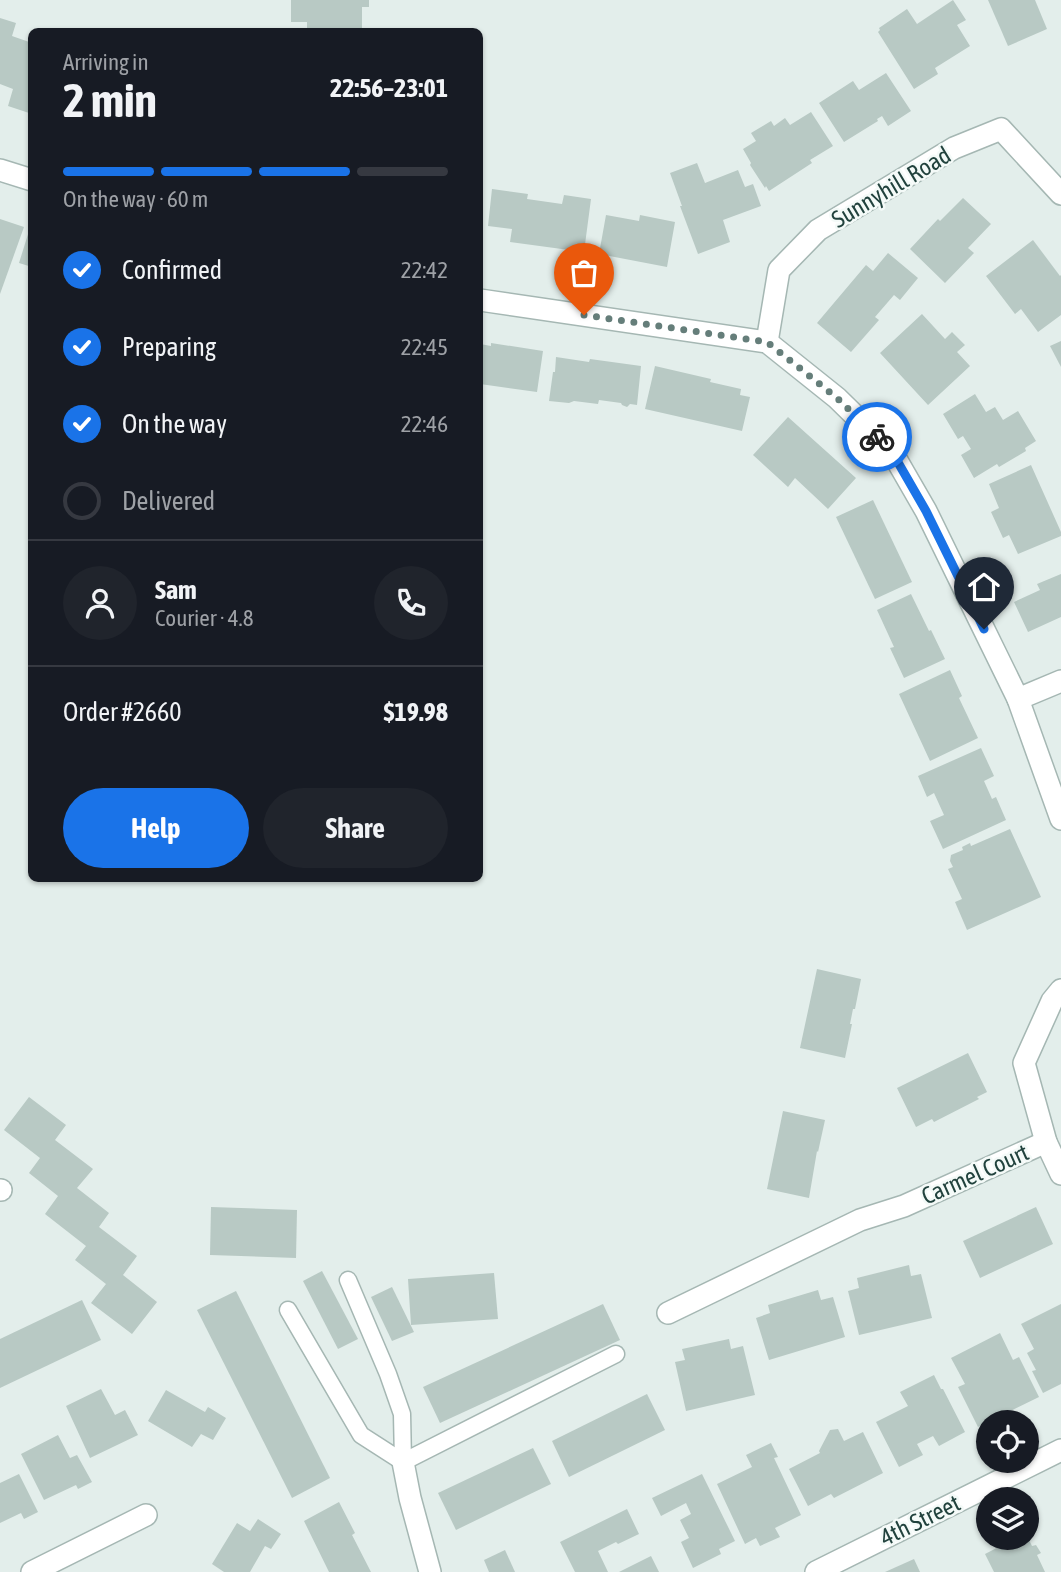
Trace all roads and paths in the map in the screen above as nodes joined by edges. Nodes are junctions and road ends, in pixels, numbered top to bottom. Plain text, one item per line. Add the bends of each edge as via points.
1 (0, 170) edge
2 (28, 179) edge
3 (1061, 194) edge
4 (483, 300) edge
5 (767, 342) junction
6 (1061, 681) edge
7 (1018, 699) junction
8 (1061, 819) edge
9 (1061, 990) edge
10 (1046, 1142) junction
11 (1061, 1174) edge
12 (348, 1280) dead end
13 (288, 1310) dead end
14 (668, 1313) dead end
15 (616, 1354) dead end
16 (1061, 1450) edge
17 (403, 1462) junction
18 (146, 1515) dead end
19 (32, 1572) edge
20 (430, 1572) edge
21 (816, 1572) edge

1 - 2 street
3 - 5 street, Sunnyhill Road via 1002,129 954,148 818,230 779,270
4 - 5 street
5 - 7 street via 837,398 892,452
6 - 7 street
7 - 8 street
9 - 10 street via 1024,1063
10 - 11 street
10 - 14 street, Carmel Court via 904,1206 860,1220
12 - 17 lane via 402,1414
13 - 17 lane via 361,1435
15 - 17 lane
16 - 21 street, 4th Street
17 - 20 street
18 - 19 street

